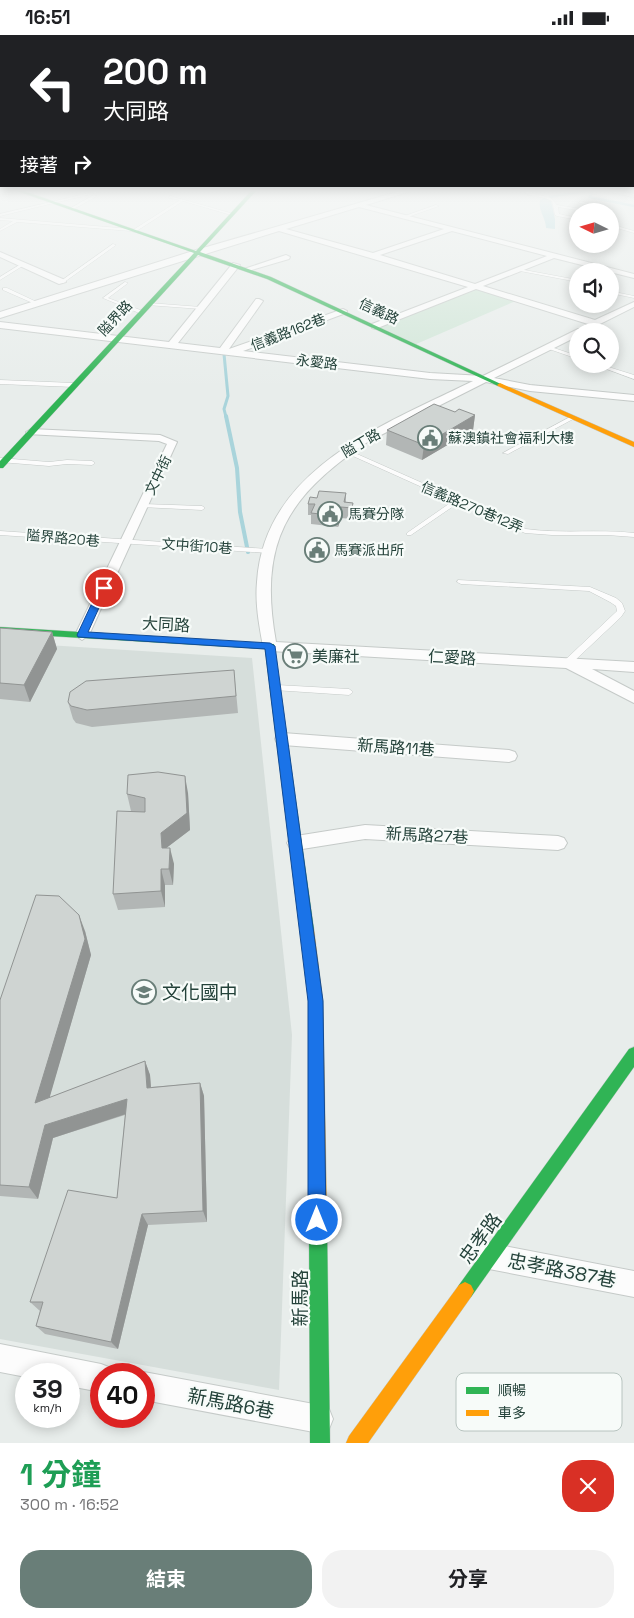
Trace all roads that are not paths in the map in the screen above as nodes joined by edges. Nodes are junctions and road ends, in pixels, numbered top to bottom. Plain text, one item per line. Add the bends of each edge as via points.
1 (2, 257) edge
2 (98, 257) edge
3 (184, 257) edge
4 (194, 257) edge
5 (212, 257) edge
6 (286, 257) dead end
7 (378, 257) edge
8 (551, 257) edge
9 (562, 257) edge
10 (586, 263) edge
11 (22, 265) junction
12 (236, 265) junction
13 (248, 269) junction
14 (520, 270) junction
15 (619, 272) edge
16 (634, 276) edge
17 (0, 279) edge
18 (569, 280) edge
19 (62, 282) joint
20 (126, 283) dead end
21 (474, 287) junction
22 (5, 289) dead end
23 (619, 294) edge
24 (634, 297) edge
25 (259, 301) dead end
26 (37, 303) junction
27 (634, 304) edge
28 (145, 308) junction
29 (201, 308) junction
30 (343, 311) junction
31 (0, 315) edge
32 (596, 323) joint
33 (0, 325) edge
34 (375, 326) junction
35 (569, 337) edge
36 (118, 338) junction
37 (172, 345) junction
38 (548, 347) junction
39 (228, 352) junction
40 (569, 355) edge
41 (619, 372) edge
42 (634, 377) edge
43 (486, 379) junction
44 (0, 382) edge
45 (74, 385) junction
46 (634, 398) edge
47 (572, 418) junction
48 (31, 432) junction
49 (634, 445) edge
50 (346, 451) junction
51 (506, 453) dead end
52 (2, 462) edge
53 (92, 463) dead end
54 (457, 501) junction
55 (143, 506) junction
56 (202, 508) dead end
57 (0, 533) edge
58 (409, 534) dead end
59 (634, 535) edge
60 (125, 542) junction
61 (268, 551) junction
62 (461, 581) dead end
63 (0, 629) edge
64 (82, 635) junction
65 (270, 646) junction
66 (567, 663) junction
67 (634, 667) edge
68 (277, 688) junction
69 (349, 692) dead end
70 (634, 698) edge
71 (283, 739) junction
72 (509, 756) dead end
73 (296, 843) junction
74 (558, 843) dead end
75 (634, 1054) edge
76 (489, 1255) junction
77 (634, 1285) edge
78 (0, 1358) edge
79 (90, 1376) edge
80 (155, 1389) edge
81 (319, 1431) edge
82 (356, 1443) edge

1 - 11 street
2 - 19 lane
3 - 26 street
4 - 28 street, 隘界路
5 - 12 street, 信義路
6 - 13 street
7 - 21 street
8 - 14 street
9 - 10 street
11 - 17 lane
11 - 19 street
12 - 13 street, 信義路
12 - 29 street
13 - 30 street, 信義路
14 - 18 lane
14 - 21 street
15 - 16 street
20 - 28 lane via 105,298
21 - 32 street
21 - 34 street
22 - 26 lane
23 - 24 lane
25 - 39 street
26 - 31 street
27 - 32 street, 隘丁路
28 - 29 lane
28 - 36 street, 隘界路
29 - 37 street
30 - 34 street, 信義路
30 - 39 street, 信義路162巷
33 - 36 street, 永愛路
34 - 43 street, 信義路
35 - 38 street, 隘丁路
36 - 37 street, 永愛路
36 - 45 street, 隘界路
37 - 39 street, 永愛路
38 - 40 lane
38 - 43 street, 隘丁路
39 - 43 street, 永愛路 via 430,376
41 - 42 lane
43 - 46 street, 永愛路 via 530,388
43 - 47 street, 信義路
43 - 50 street, 隘丁路
44 - 45 lane
45 - 48 street, 隘界路
47 - 49 street, 信義路
47 - 51 lane
48 - 52 street, 隘界路
48 - 55 street, 文中街 via 160,438 172,442
50 - 54 lane, 信義路270巷12弄
50 - 61 street, 隘丁路 via 312,477 290,504 278,523
52 - 53 lane
54 - 58 lane
54 - 59 lane, 信義路270巷12弄 via 525,531
55 - 56 lane
55 - 60 street, 文中街
57 - 60 lane, 隘界路20巷
60 - 61 lane, 文中街10巷
60 - 64 street, 文中街
61 - 65 street, 隘丁路 via 264,607
62 - 66 lane via 590,589 613,600 621,611
63 - 64 street, 大同路
64 - 65 street, 大同路
65 - 66 street, 仁愛路
65 - 68 street, 新馬路
66 - 67 street, 仁愛路
66 - 70 street
68 - 69 lane
68 - 71 street, 新馬路
71 - 72 street, 新馬路11巷
71 - 73 street, 新馬路
73 - 74 street, 新馬路27巷 via 365,832
73 - 81 street, 新馬路 via 316,1001
75 - 76 street, 忠孝路
76 - 77 street, 忠孝路387巷
76 - 82 street, 忠孝路
78 - 79 street
80 - 81 street, 新馬路6巷

